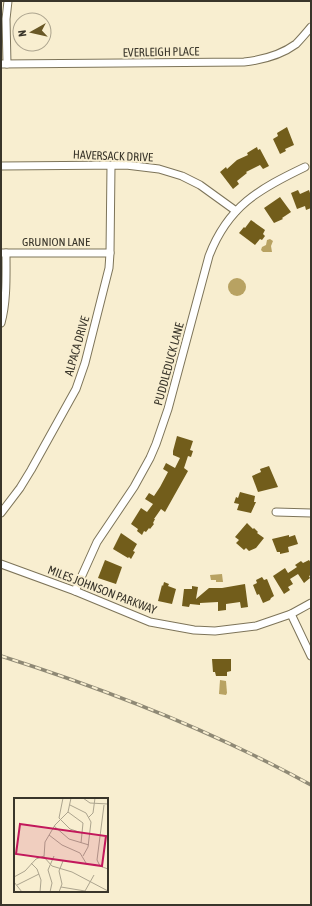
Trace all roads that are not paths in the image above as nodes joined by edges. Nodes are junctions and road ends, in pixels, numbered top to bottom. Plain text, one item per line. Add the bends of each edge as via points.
1 (8, 1) edge
2 (311, 27) edge
3 (4, 64) edge
4 (1, 166) edge
5 (111, 166) junction
6 (305, 167) dead end
7 (236, 211) junction
8 (4, 253) edge
9 (110, 253) junction
10 (1, 324) edge
11 (276, 512) dead end
12 (1, 513) edge
13 (311, 513) edge
14 (1, 564) edge
15 (75, 591) junction
16 (311, 603) edge
17 (291, 614) junction
18 (311, 656) edge

1 - 3 street
2 - 3 street, EVERLEIGH PLACE via 296,43 285,50 270,57 244,62
4 - 5 street, HAVERSACK DRIVE
5 - 7 street, HAVERSACK DRIVE via 142,166 171,172 200,185
5 - 9 street, ALPACA DRIVE
6 - 7 street, PUDDLEDUCK LANE via 269,185
7 - 15 street, PUDDLEDUCK LANE via 222,230 209,256 168,409 156,444 144,471 97,542
8 - 9 street, GRUNION LANE
8 - 10 street via 5,296
9 - 12 street, ALPACA DRIVE via 106,283 76,389 31,470
11 - 13 street
14 - 15 street, MILES JOHNSON PARKWAY
15 - 17 street, MILES JOHNSON PARKWAY via 150,622 194,630 245,628
16 - 17 street, MILES JOHNSON PARKWAY
17 - 18 street

